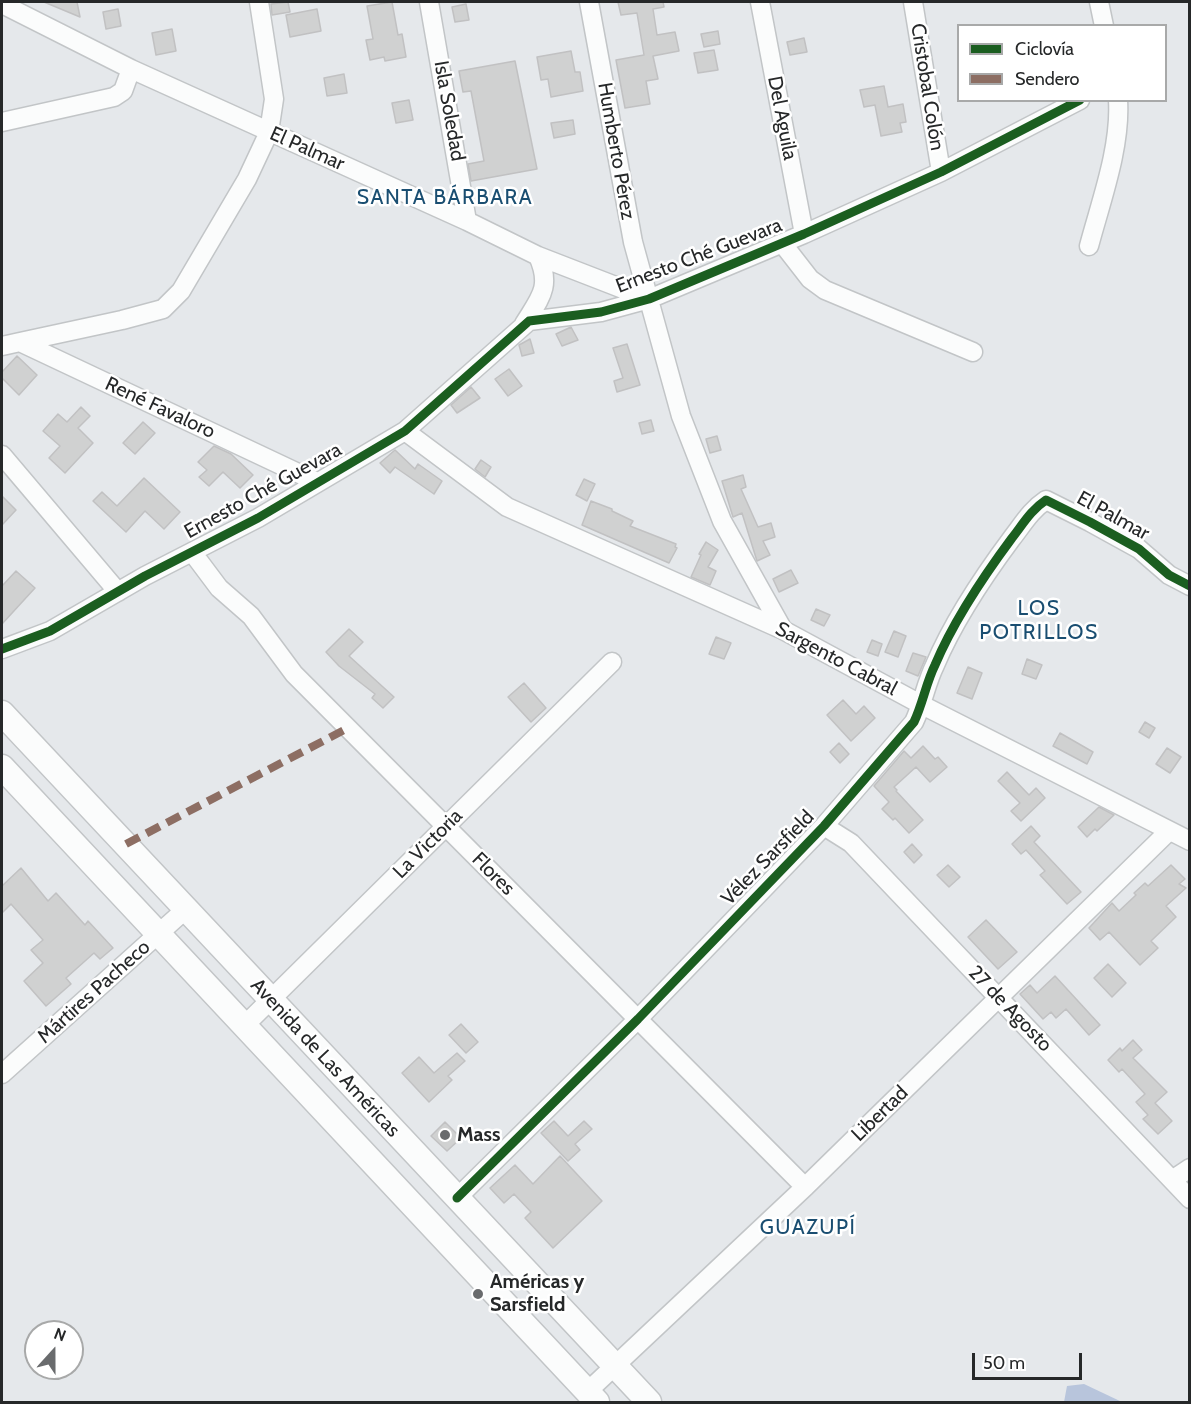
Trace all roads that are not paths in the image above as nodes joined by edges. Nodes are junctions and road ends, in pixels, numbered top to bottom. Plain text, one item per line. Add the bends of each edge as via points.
1 (260, 2) edge
2 (429, 2) edge
3 (589, 2) edge
4 (760, 2) edge
5 (913, 2) edge
6 (1099, 2) edge
7 (2, 4) edge
8 (1104, 24) edge
9 (131, 69) junction
10 (1076, 102) edge
11 (1118, 102) edge
12 (2, 122) edge
13 (269, 132) junction
14 (941, 172) junction
15 (467, 221) junction
16 (804, 234) junction
17 (782, 243) junction
18 (1089, 246) dead end
19 (538, 256) junction
20 (649, 299) junction
21 (524, 324) junction
22 (20, 342) junction
23 (2, 346) edge
24 (973, 352) dead end
25 (405, 431) junction
26 (2, 455) edge
27 (317, 482) junction
28 (1046, 500) joint
29 (192, 552) junction
30 (1190, 586) edge
31 (118, 592) junction
32 (783, 630) junction
33 (2, 649) edge
34 (612, 662) dead end
35 (922, 705) junction
36 (2, 713) edge
37 (2, 767) edge
38 (446, 826) junction
39 (824, 826) junction
40 (1169, 831) junction
41 (1190, 841) edge
42 (186, 909) junction
43 (158, 934) junction
44 (999, 997) junction
45 (271, 1000) junction
46 (638, 1019) junction
47 (244, 1026) junction
48 (2, 1074) edge
49 (1190, 1168) edge
50 (1172, 1180) junction
51 (805, 1187) junction
52 (457, 1198) junction
53 (1190, 1199) edge
54 (616, 1367) junction
55 (592, 1397) edge
56 (649, 1402) edge

1 - 13 street via 274,99
2 - 15 street, Isla Soledad
3 - 20 street, Humberto Pérez via 633,242
4 - 16 street, Del Aguila
5 - 14 street, Cristobal Colón
6 - 8 street
7 - 9 street, El Palmar
9 - 12 street via 123,91 114,98
9 - 13 street, El Palmar
10 - 14 street, Ernesto Ché Guevara
11 - 18 street via 1114,151
13 - 15 street, El Palmar
13 - 22 street via 198,265 182,291 163,309
14 - 16 street, Ernesto Ché Guevara
15 - 19 street, El Palmar
16 - 17 street, Ernesto Ché Guevara
17 - 20 street, Ernesto Ché Guevara
17 - 24 street via 810,279 825,290
19 - 20 street, El Palmar
19 - 21 street via 545,271 544,285
20 - 21 street, Ernesto Ché Guevara via 601,312
20 - 32 street, Humberto Pérez via 681,416 722,521
21 - 25 street, Ernesto Ché Guevara
22 - 23 street
22 - 27 street, René Favaloro
25 - 27 street, Ernesto Ché Guevara
25 - 32 street, Sargento Cabral via 507,507
26 - 31 street
27 - 29 street, Ernesto Ché Guevara
28 - 30 street, El Palmar via 1139,549 1169,575
28 - 35 street, Vélez Sarsfield via 1036,507 971,599 933,667
29 - 31 street, Ernesto Ché Guevara
29 - 38 street, Flores via 219,588 251,616 294,674
31 - 33 street, Ernesto Ché Guevara via 50,631
32 - 35 street, Sargento Cabral
34 - 38 street, La Victoria
35 - 39 street, Vélez Sarsfield via 914,722
35 - 40 street, Sargento Cabral
36 - 42 main road, Avenida de Las Américas
37 - 43 main road, Avenida de Las Américas
38 - 45 street, La Victoria
38 - 46 street, Flores
39 - 44 street, 27 de Agosto via 851,843
39 - 46 street, Vélez Sarsfield
40 - 41 street, Sargento Cabral
40 - 44 street, Libertad
42 - 43 street, Mártires Pacheco
42 - 45 main road, Avenida de Las Américas
43 - 47 main road, Avenida de Las Américas
43 - 48 street, Mártires Pacheco
44 - 50 street, 27 de Agosto
44 - 51 street, Libertad
45 - 47 street, La Victoria
45 - 52 main road, Avenida de Las Américas
46 - 51 street, Flores
46 - 52 street, Vélez Sarsfield
47 - 55 main road, Avenida de Las Américas
49 - 50 street
50 - 53 street, 27 de Agosto
51 - 54 street, Libertad
52 - 54 main road, Avenida de Las Américas
54 - 55 street, Libertad
54 - 56 main road, Avenida de Las Américas

